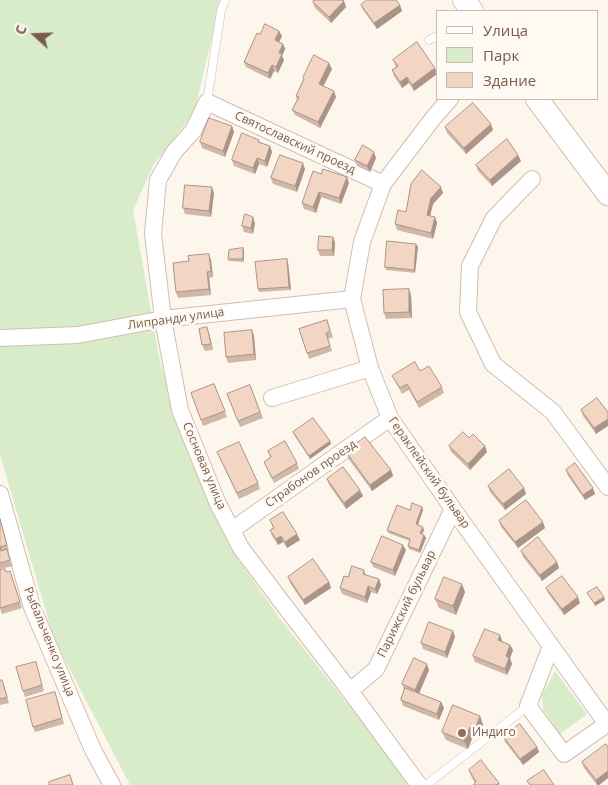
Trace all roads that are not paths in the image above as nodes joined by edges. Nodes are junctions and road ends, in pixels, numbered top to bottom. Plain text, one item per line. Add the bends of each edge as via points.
1 (225, 0) edge
2 (436, 36) edge
3 (429, 40) dead end
4 (449, 100) edge
5 (538, 100) edge
6 (207, 102) junction
7 (532, 179) dead end
8 (384, 184) junction
9 (608, 194) edge
10 (352, 299) junction
11 (163, 319) junction
12 (0, 338) edge
13 (370, 368) junction
14 (272, 398) dead end
15 (390, 418) junction
16 (608, 487) edge
17 (0, 494) edge
18 (453, 509) junction
19 (232, 530) junction
20 (551, 646) junction
21 (350, 691) junction
22 (528, 706) junction
23 (608, 724) edge
24 (112, 785) edge
25 (419, 785) edge
26 (426, 785) edge

1 - 6 lane
2 - 3 lane
4 - 8 street, Гераклейский бульвар
5 - 9 main road
6 - 8 street, Святославский проезд
6 - 11 street, Сосновая улица via 193,131 174,152 158,180 153,234
7 - 16 street via 494,218 470,266 468,312 493,364 553,412
8 - 10 street, Гераклейский бульвар via 362,242
10 - 11 street, Липранди улица
10 - 13 street, Гераклейский бульвар
11 - 12 street, Липранди улица via 78,335
11 - 19 street, Сосновая улица via 180,410 218,504
13 - 14 street
13 - 15 street, Гераклейский бульвар
15 - 18 street, Гераклейский бульвар
15 - 19 street, Страбонов проезд
17 - 24 street, Рыбальченко улица via 32,607 93,750
18 - 20 street, Гераклейский бульвар
18 - 21 street, Парижский бульвар via 376,669
19 - 21 street, Сосновая улица via 242,548
20 - 22 street
20 - 23 street, Гераклейский бульвар
21 - 25 street, Сосновая улица
22 - 23 street, Гераклейский бульвар via 564,754
22 - 26 lane

